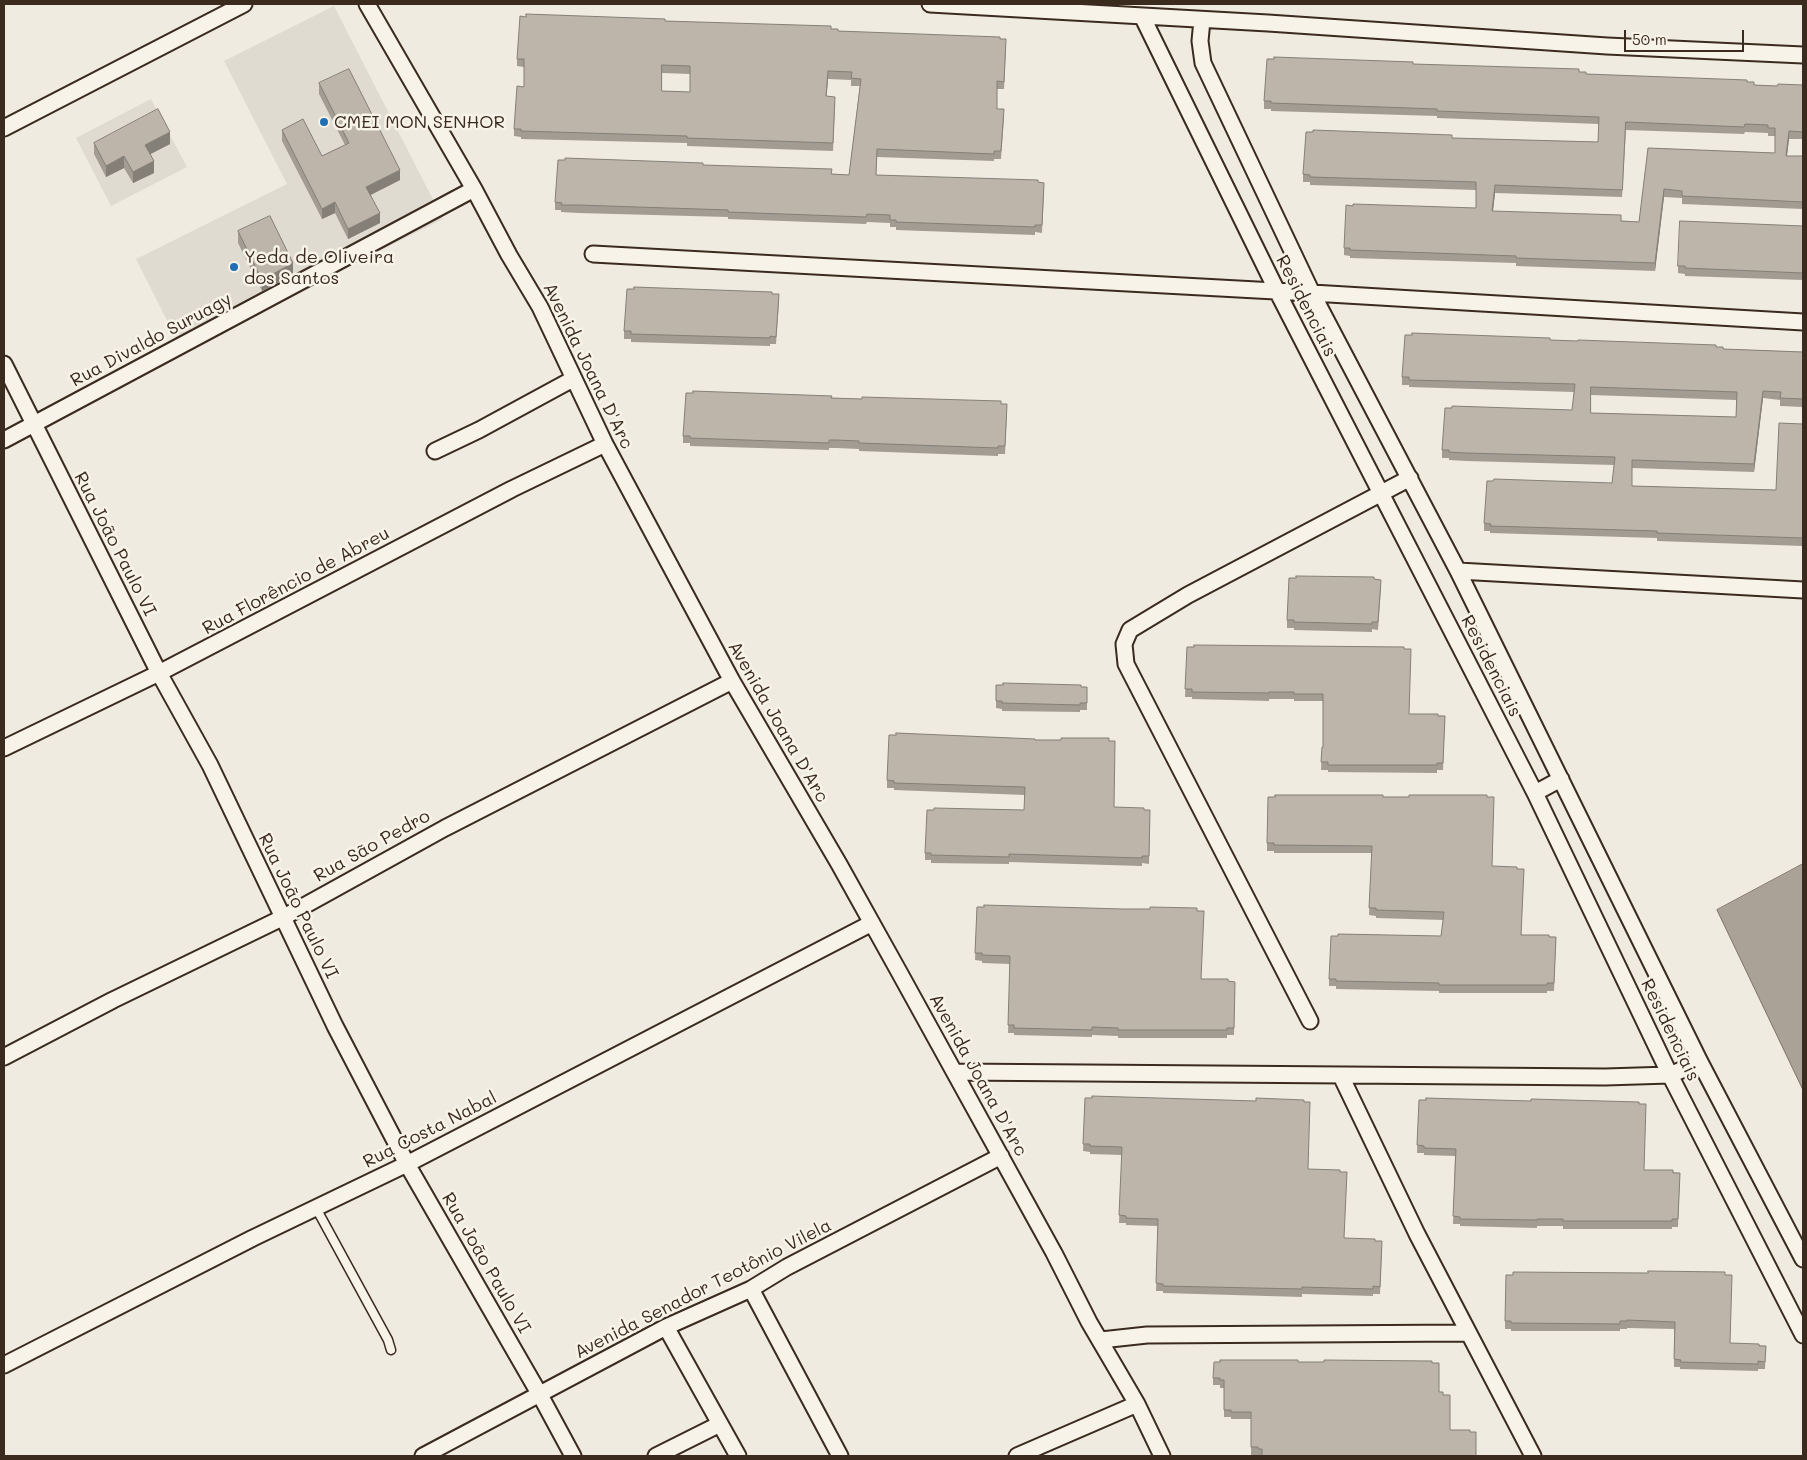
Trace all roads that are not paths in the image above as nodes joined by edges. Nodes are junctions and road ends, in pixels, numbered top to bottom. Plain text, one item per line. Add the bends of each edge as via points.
1 (244, 4) edge
2 (367, 4) edge
3 (930, 4) edge
4 (1142, 16) junction
5 (1202, 20) junction
6 (1803, 55) edge
7 (4, 128) edge
8 (474, 189) junction
9 (593, 254) dead end
10 (1276, 291) junction
11 (1312, 293) junction
12 (1803, 322) edge
13 (4, 364) edge
14 (573, 379) junction
15 (33, 425) junction
16 (4, 440) edge
17 (604, 444) junction
18 (435, 451) dead end
19 (1410, 478) junction
20 (1380, 493) junction
21 (1458, 571) junction
22 (1803, 590) edge
23 (159, 673) junction
24 (732, 681) junction
25 (4, 748) edge
26 (1561, 779) junction
27 (1535, 793) junction
28 (284, 917) junction
29 (872, 923) junction
30 (1310, 1021) dead end
31 (4, 1057) edge
32 (1700, 1062) junction
33 (955, 1072) junction
34 (1670, 1075) junction
35 (1341, 1076) junction
36 (1001, 1156) junction
37 (407, 1164) junction
38 (316, 1208) junction
39 (1803, 1259) edge
40 (751, 1288) junction
41 (666, 1327) junction
42 (1467, 1333) junction
43 (1803, 1335) edge
44 (1101, 1340) junction
45 (391, 1350) dead end
46 (4, 1365) edge
47 (540, 1395) junction
48 (1137, 1404) junction
49 (720, 1424) junction
50 (423, 1456) edge
51 (572, 1456) edge
52 (656, 1456) edge
53 (738, 1456) edge
54 (840, 1456) edge
55 (1017, 1456) edge
56 (1162, 1456) edge
57 (1533, 1456) edge

1 - 7 street
2 - 8 street, Avenida Joana D'Arc
3 - 4 street
4 - 5 street
4 - 10 street, Residenciais
5 - 6 street
5 - 11 street, Residenciais via 1203,63
8 - 14 street, Avenida Joana D'Arc via 540,307
8 - 15 street, Rua Divaldo Suruagy
9 - 10 street
10 - 11 street
10 - 20 street, Residenciais
11 - 12 street
11 - 19 street, Residenciais
13 - 15 street, Rua João Paulo VI
14 - 17 street, Avenida Joana D'Arc
14 - 18 street
15 - 16 street, Rua Divaldo Suruagy
15 - 23 street, Rua João Paulo VI
17 - 23 street, Rua Florêncio de Abreu
17 - 24 street, Avenida Joana D'Arc
19 - 20 street
19 - 21 street, Residenciais
20 - 27 street, Residenciais
20 - 30 street via 1188,595 1130,630 1124,644 1126,664
21 - 22 street
21 - 26 street, Residenciais
23 - 25 street, Rua Florêncio de Abreu
23 - 28 street, Rua João Paulo VI via 210,765
24 - 28 street, Rua São Pedro via 445,828
24 - 29 street, Avenida Joana D'Arc
26 - 27 street
26 - 32 street, Residenciais
27 - 34 street, Residenciais
28 - 31 street, Rua São Pedro
28 - 37 street, Rua João Paulo VI via 335,1026
29 - 33 street, Avenida Joana D'Arc
29 - 37 street, Rua Costa Nabal
32 - 34 street
32 - 39 street, Residenciais
33 - 35 street
33 - 36 street, Avenida Joana D'Arc
34 - 35 street
34 - 43 street, Residenciais
35 - 42 street
36 - 40 street, Avenida Senador Teotônio Vilela
36 - 44 street, Avenida Joana D'Arc
37 - 38 street, Rua Costa Nabal
37 - 47 street, Rua João Paulo VI
38 - 45 lane
38 - 46 street, Rua Costa Nabal
40 - 41 street, Avenida Senador Teotônio Vilela
40 - 54 street
41 - 47 street, Avenida Senador Teotônio Vilela
41 - 49 street
42 - 44 street via 1147,1335
42 - 57 street
44 - 48 street, Avenida Joana D'Arc
47 - 50 street, Avenida Senador Teotônio Vilela
47 - 51 street, Rua João Paulo VI
48 - 55 street
48 - 56 street, Avenida Joana D'Arc
49 - 52 street
49 - 53 street

